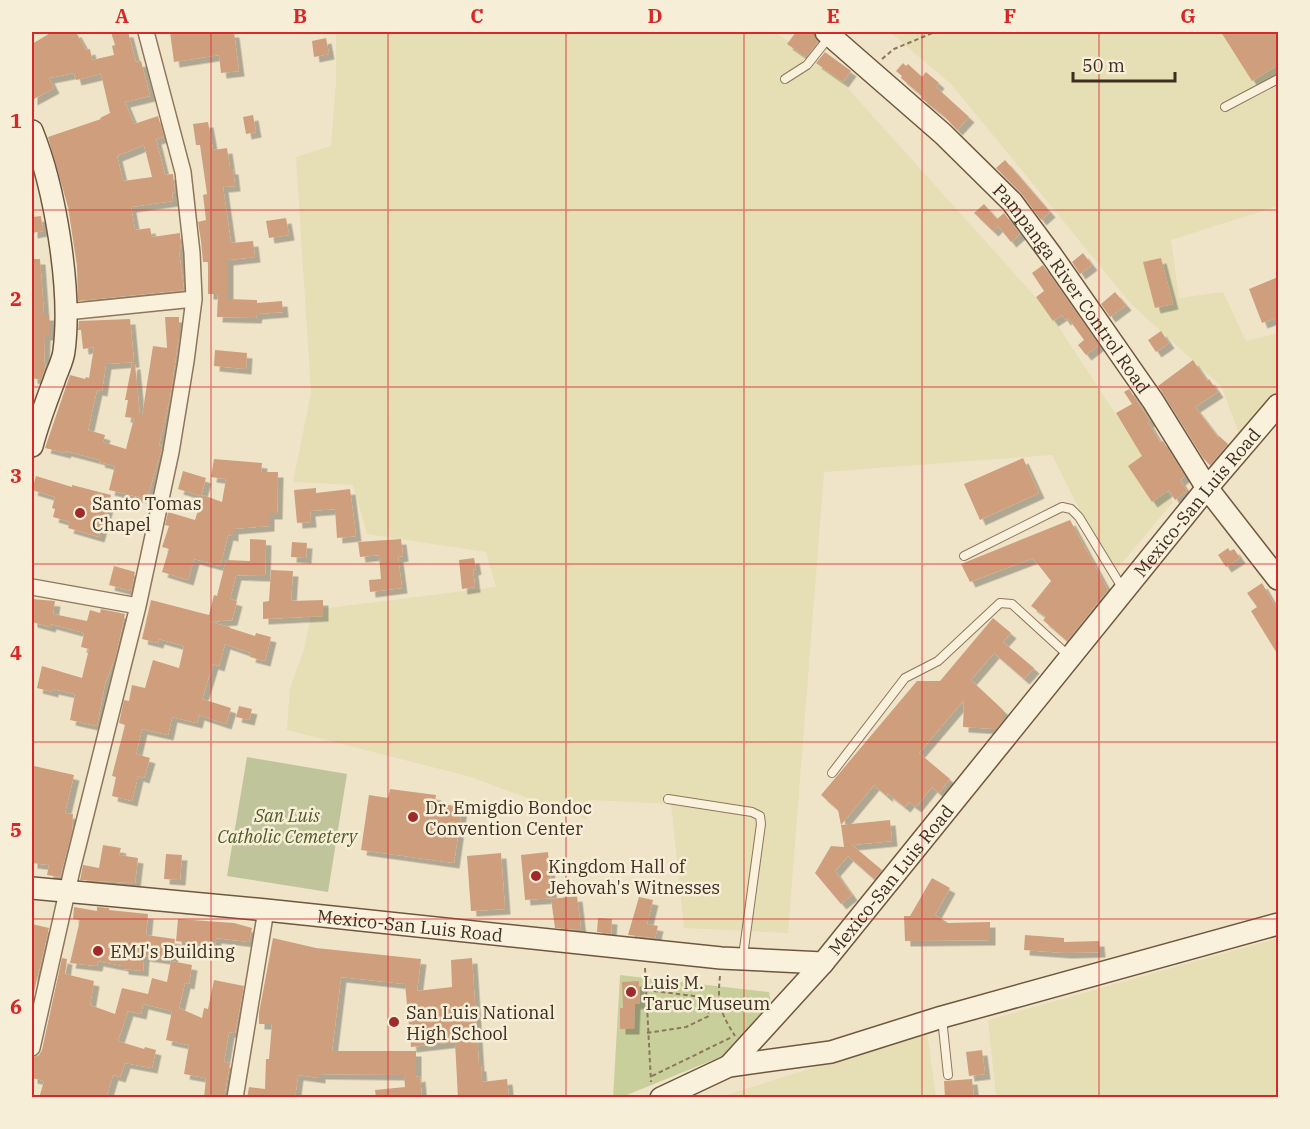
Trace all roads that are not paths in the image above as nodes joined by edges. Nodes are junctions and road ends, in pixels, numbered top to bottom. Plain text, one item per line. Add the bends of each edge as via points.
1 (146, 32) edge
2 (829, 33) edge
3 (785, 79) dead end
4 (1278, 79) edge
5 (1225, 107) dead end
6 (32, 131) edge
7 (194, 299) junction
8 (66, 312) junction
9 (1278, 405) edge
10 (32, 446) edge
11 (1207, 489) junction
12 (964, 556) dead end
13 (1278, 579) edge
14 (32, 587) edge
15 (1125, 592) junction
16 (138, 606) junction
17 (1071, 658) junction
18 (832, 773) dead end
19 (668, 800) dead end
20 (32, 888) edge
21 (68, 891) junction
22 (266, 910) junction
23 (1278, 924) edge
24 (743, 959) junction
25 (823, 963) junction
26 (942, 1017) junction
27 (32, 1048) edge
28 (729, 1066) junction
29 (948, 1075) dead end
30 (656, 1092) edge
31 (235, 1098) edge

1 - 7 street via 183,172
2 - 3 lane via 807,65
2 - 11 main road, Pampanga River Control Road via 943,134 1012,202 1153,401
4 - 5 lane
6 - 8 main road via 54,213
7 - 8 street
7 - 16 street via 171,452
8 - 10 main road via 64,353
9 - 11 main road, Mexico-San Luis Road
11 - 13 main road, Pampanga River Control Road
11 - 15 main road, Mexico-San Luis Road
12 - 15 lane via 1062,507 1071,508
14 - 16 street
15 - 17 main road, Mexico-San Luis Road
16 - 21 street
17 - 18 lane via 1012,604 1000,603 938,661 905,678
17 - 25 main road, Mexico-San Luis Road
19 - 24 lane via 760,816
20 - 21 main road, Mexico-San Luis Road
21 - 22 main road, Mexico-San Luis Road
21 - 27 street
22 - 24 main road, Mexico-San Luis Road
22 - 31 street
23 - 26 main road
24 - 25 main road, Mexico-San Luis Road
25 - 28 main road via 740,1042
26 - 28 main road via 831,1052
26 - 29 lane
28 - 30 main road

